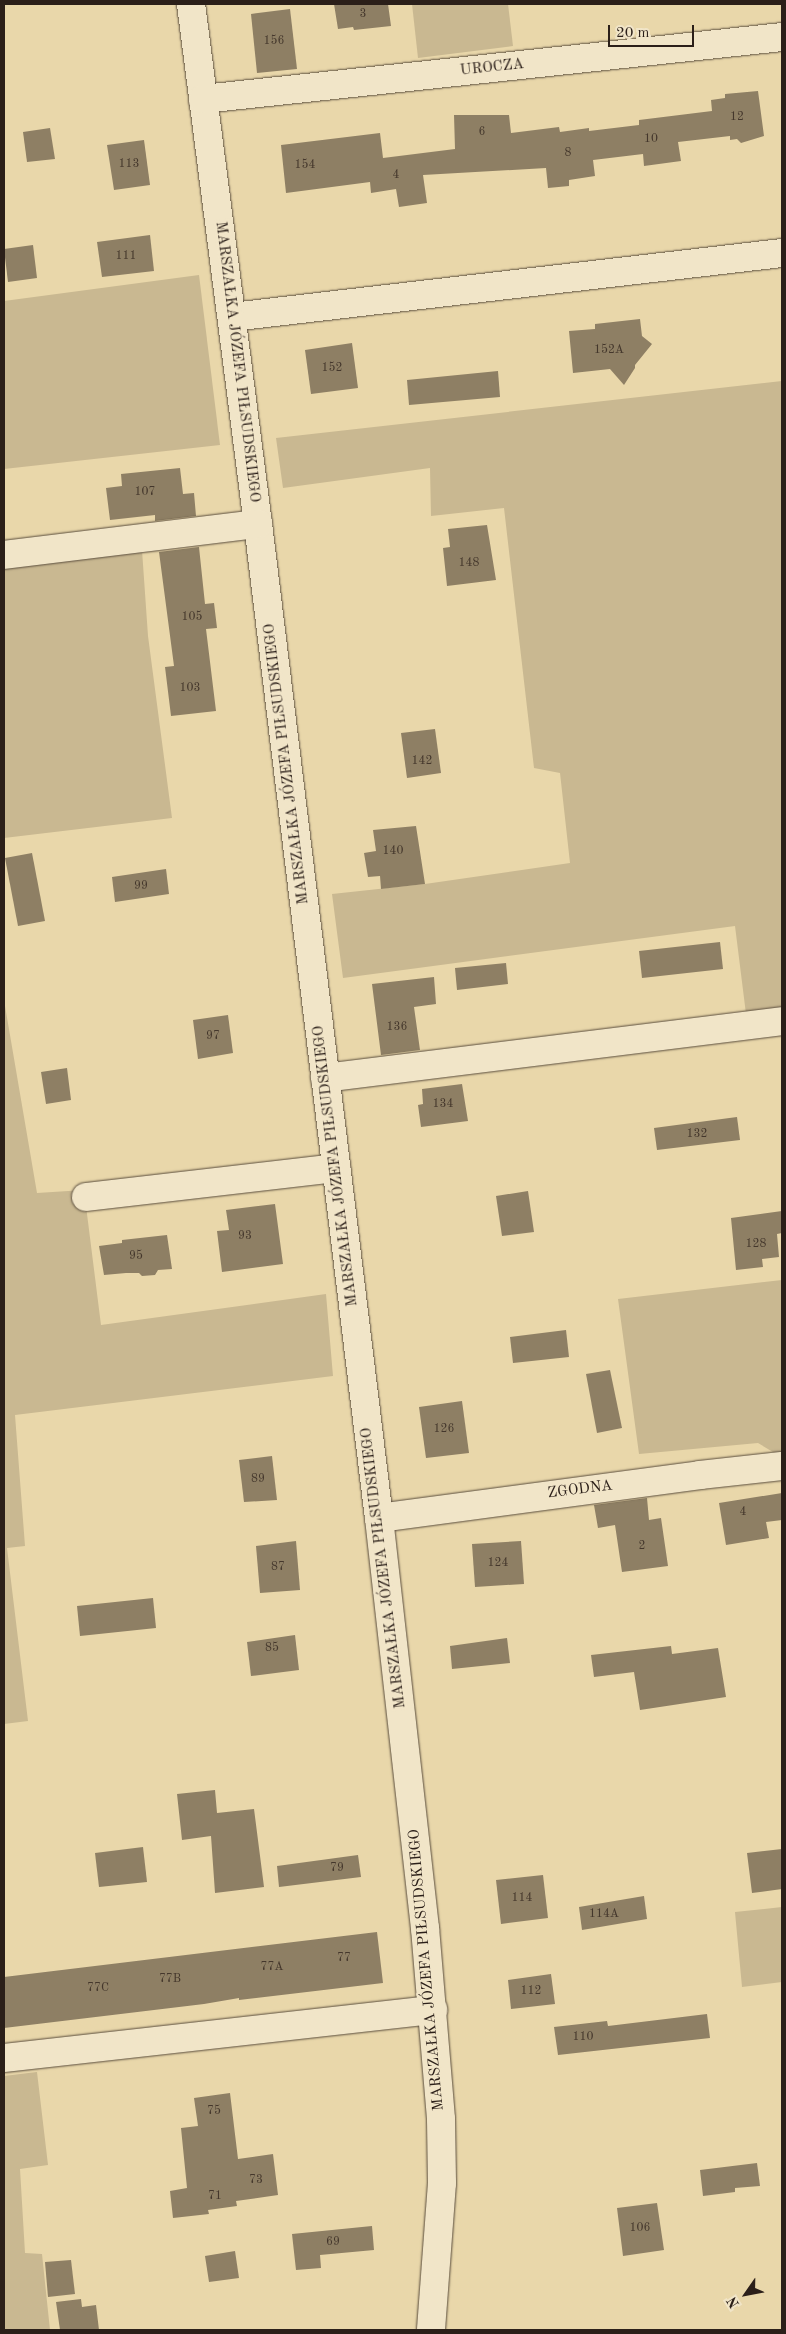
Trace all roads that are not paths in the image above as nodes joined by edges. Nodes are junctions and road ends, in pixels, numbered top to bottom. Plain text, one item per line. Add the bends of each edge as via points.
1 (191, 4) edge
2 (782, 36) edge
3 (203, 99) junction
4 (782, 253) edge
5 (232, 316) junction
6 (258, 524) junction
7 (4, 555) edge
8 (782, 1021) edge
9 (325, 1078) junction
10 (336, 1168) junction
11 (86, 1197) dead end
12 (782, 1466) edge
13 (379, 1518) junction
14 (433, 2010) junction
15 (4, 2058) edge
16 (431, 2330) edge

1 - 3 street, MARSZAŁKA JÓZEFA PIŁSUDSKIEGO
2 - 3 street, UROCZA
3 - 5 street, MARSZAŁKA JÓZEFA PIŁSUDSKIEGO
4 - 5 street
5 - 6 street, MARSZAŁKA JÓZEFA PIŁSUDSKIEGO
6 - 7 street
6 - 9 street, MARSZAŁKA JÓZEFA PIŁSUDSKIEGO
8 - 9 street
9 - 10 street, MARSZAŁKA JÓZEFA PIŁSUDSKIEGO
10 - 11 street
10 - 13 street, MARSZAŁKA JÓZEFA PIŁSUDSKIEGO
12 - 13 street, ZGODNA
13 - 14 street, MARSZAŁKA JÓZEFA PIŁSUDSKIEGO
14 - 15 street
14 - 16 street, MARSZAŁKA JÓZEFA PIŁSUDSKIEGO via 442,2183

